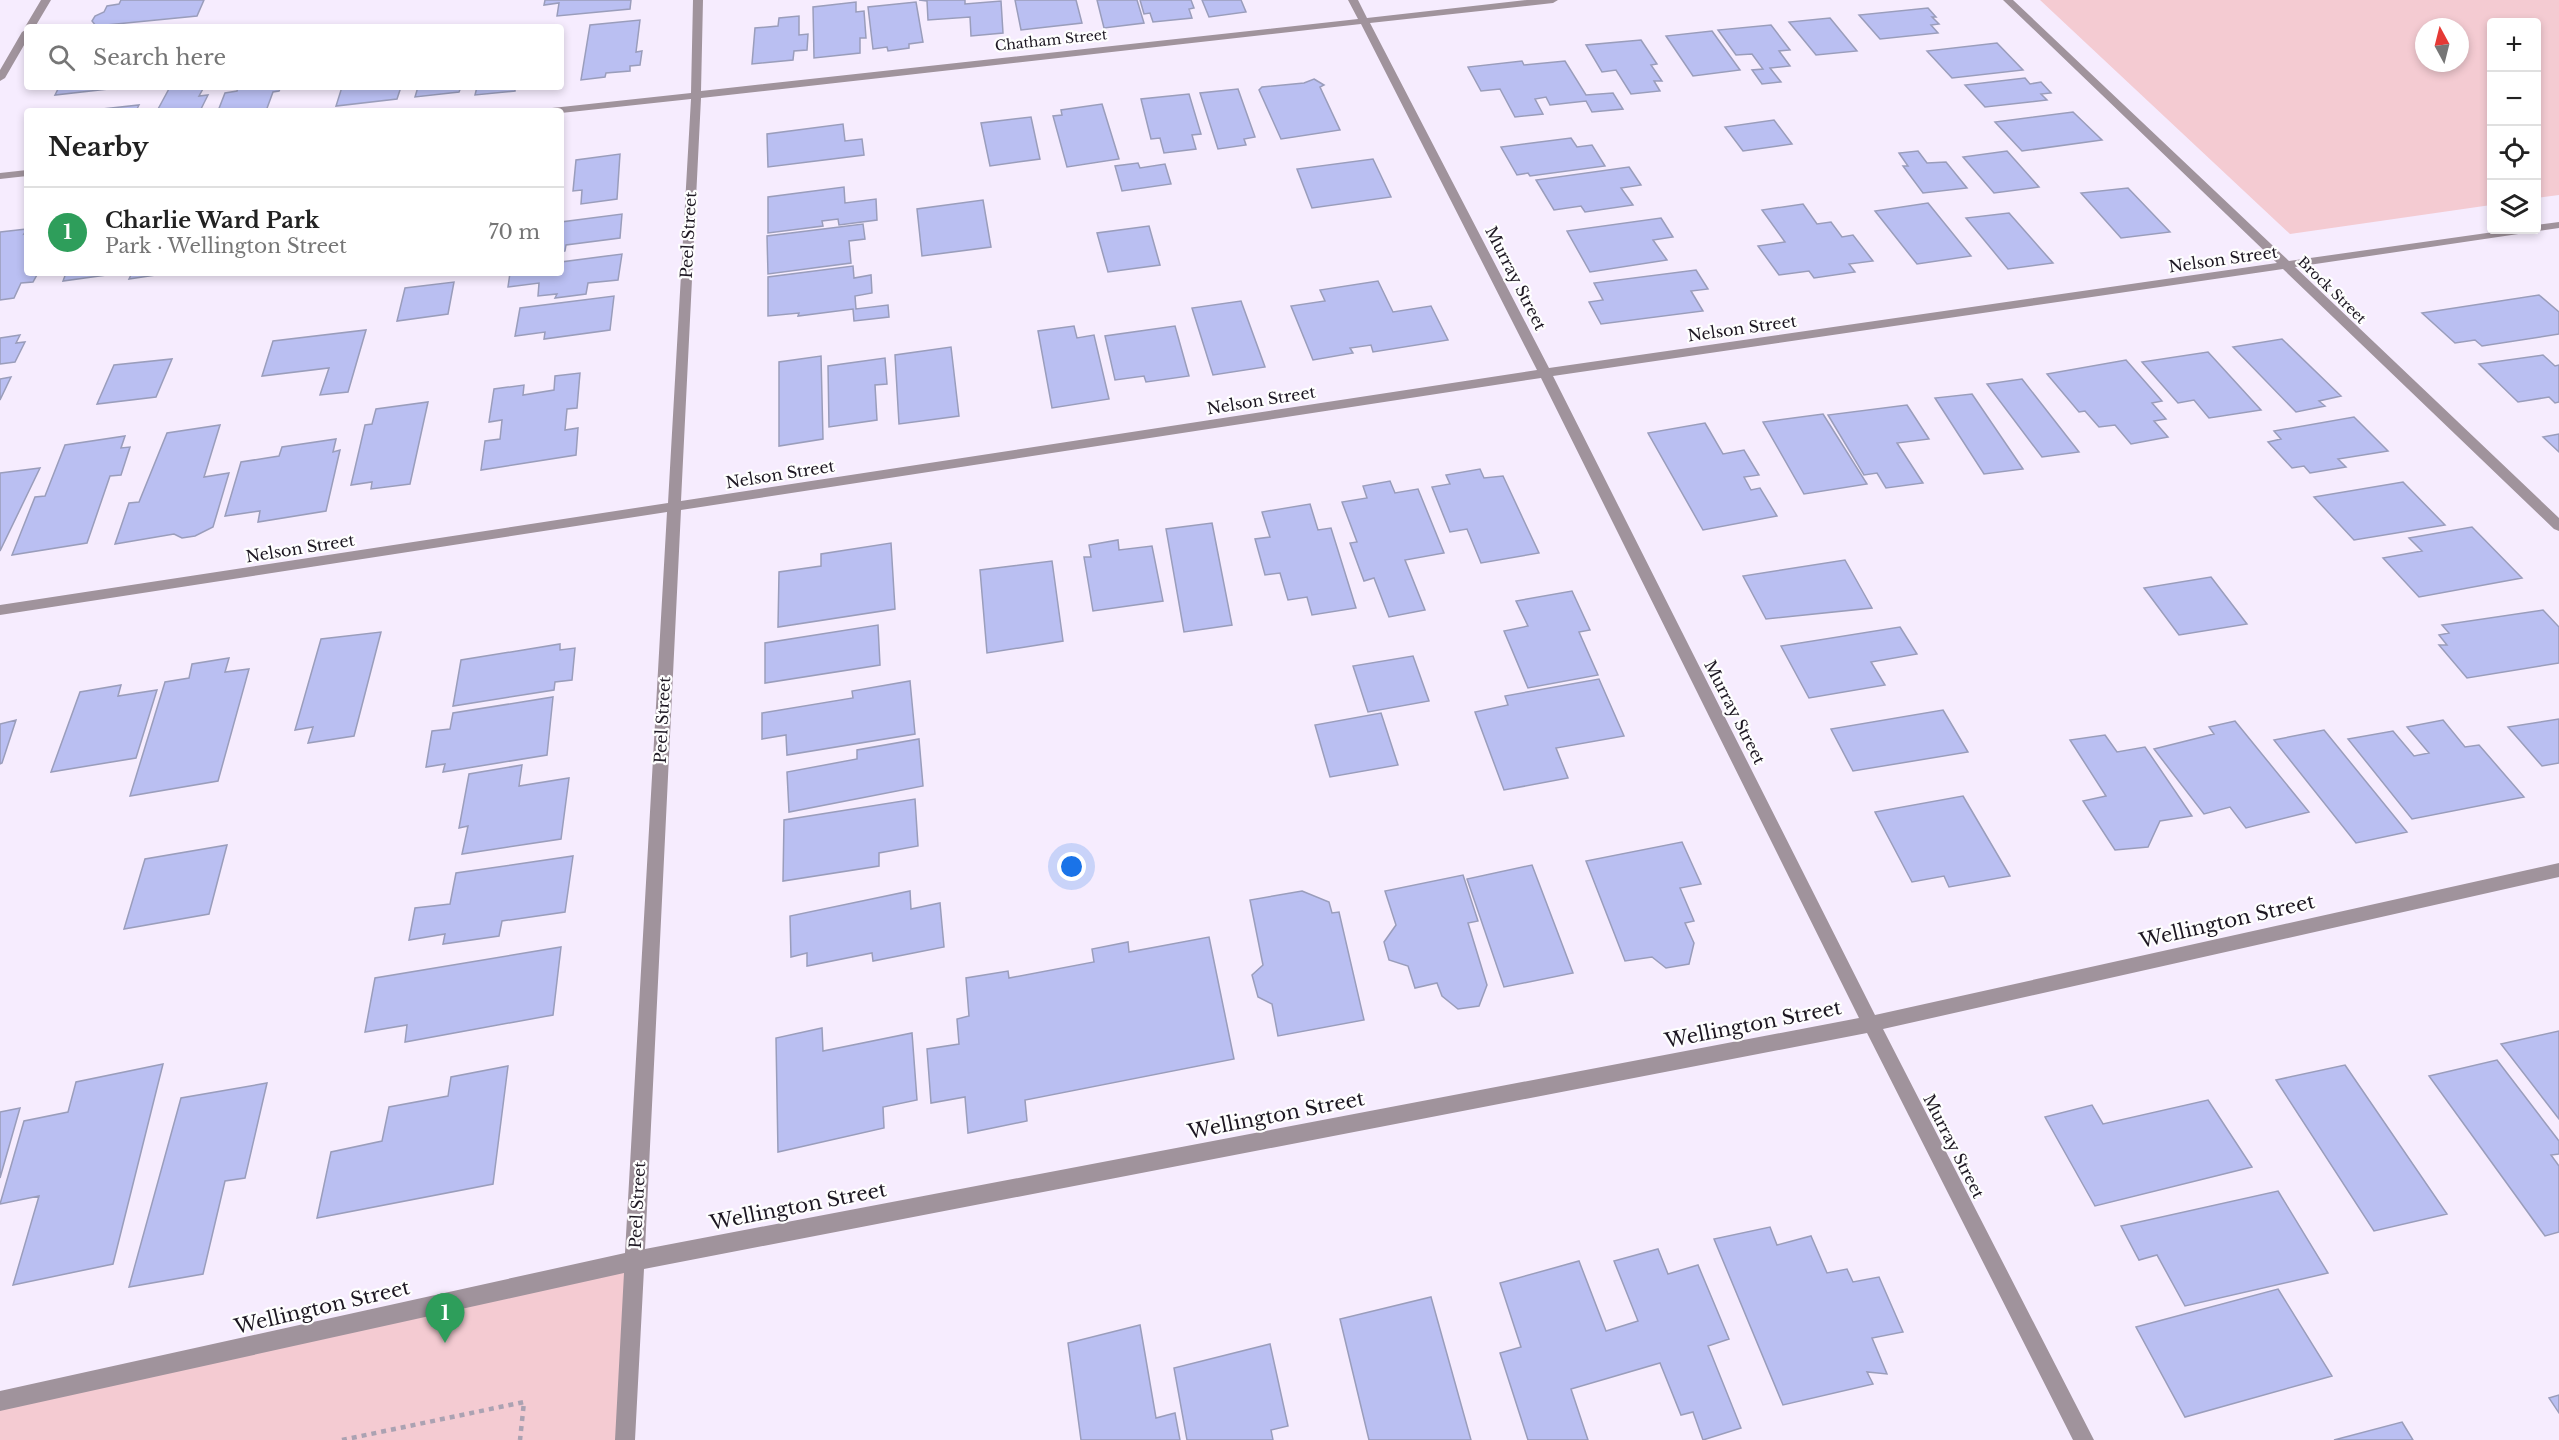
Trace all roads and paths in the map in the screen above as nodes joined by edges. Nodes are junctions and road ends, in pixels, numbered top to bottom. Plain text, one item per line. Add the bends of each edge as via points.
1 (46, 0) edge
2 (698, 0) edge
3 (1353, 0) edge
4 (1553, 0) edge
5 (2008, 0) edge
6 (1363, 22) junction
7 (32, 24) edge
8 (24, 37) edge
9 (0, 78) edge
10 (696, 94) junction
11 (564, 110) edge
12 (24, 173) edge
13 (0, 176) edge
14 (2559, 225) edge
15 (2541, 227) edge
16 (2502, 234) edge
17 (2286, 267) junction
18 (1545, 373) junction
19 (673, 508) junction
20 (2559, 526) edge
21 (0, 610) edge
22 (2559, 870) edge
23 (1871, 1024) junction
24 (634, 1261) junction
25 (0, 1401) edge
26 (342, 1440) edge
27 (520, 1440) edge
28 (625, 1440) edge
29 (2084, 1440) edge

1 - 7 street
2 - 10 street, Peel Street
3 - 6 street, Murray Street
4 - 6 street, Chatham Street
5 - 17 street, Brock Street
6 - 10 street, Chatham Street
6 - 18 street, Murray Street
8 - 9 street
10 - 11 street, Chatham Street
10 - 19 street, Peel Street
12 - 13 street
14 - 15 street
16 - 17 street, Nelson Street
17 - 18 street, Nelson Street
17 - 20 street, Brock Street
18 - 19 street, Nelson Street
18 - 23 street, Murray Street
19 - 21 street, Nelson Street
19 - 24 street, Peel Street
22 - 23 street, Wellington Street
23 - 24 street, Wellington Street
23 - 29 street, Murray Street
24 - 25 street, Wellington Street
24 - 28 street, Peel Street
26 - 27 path via 524,1402

